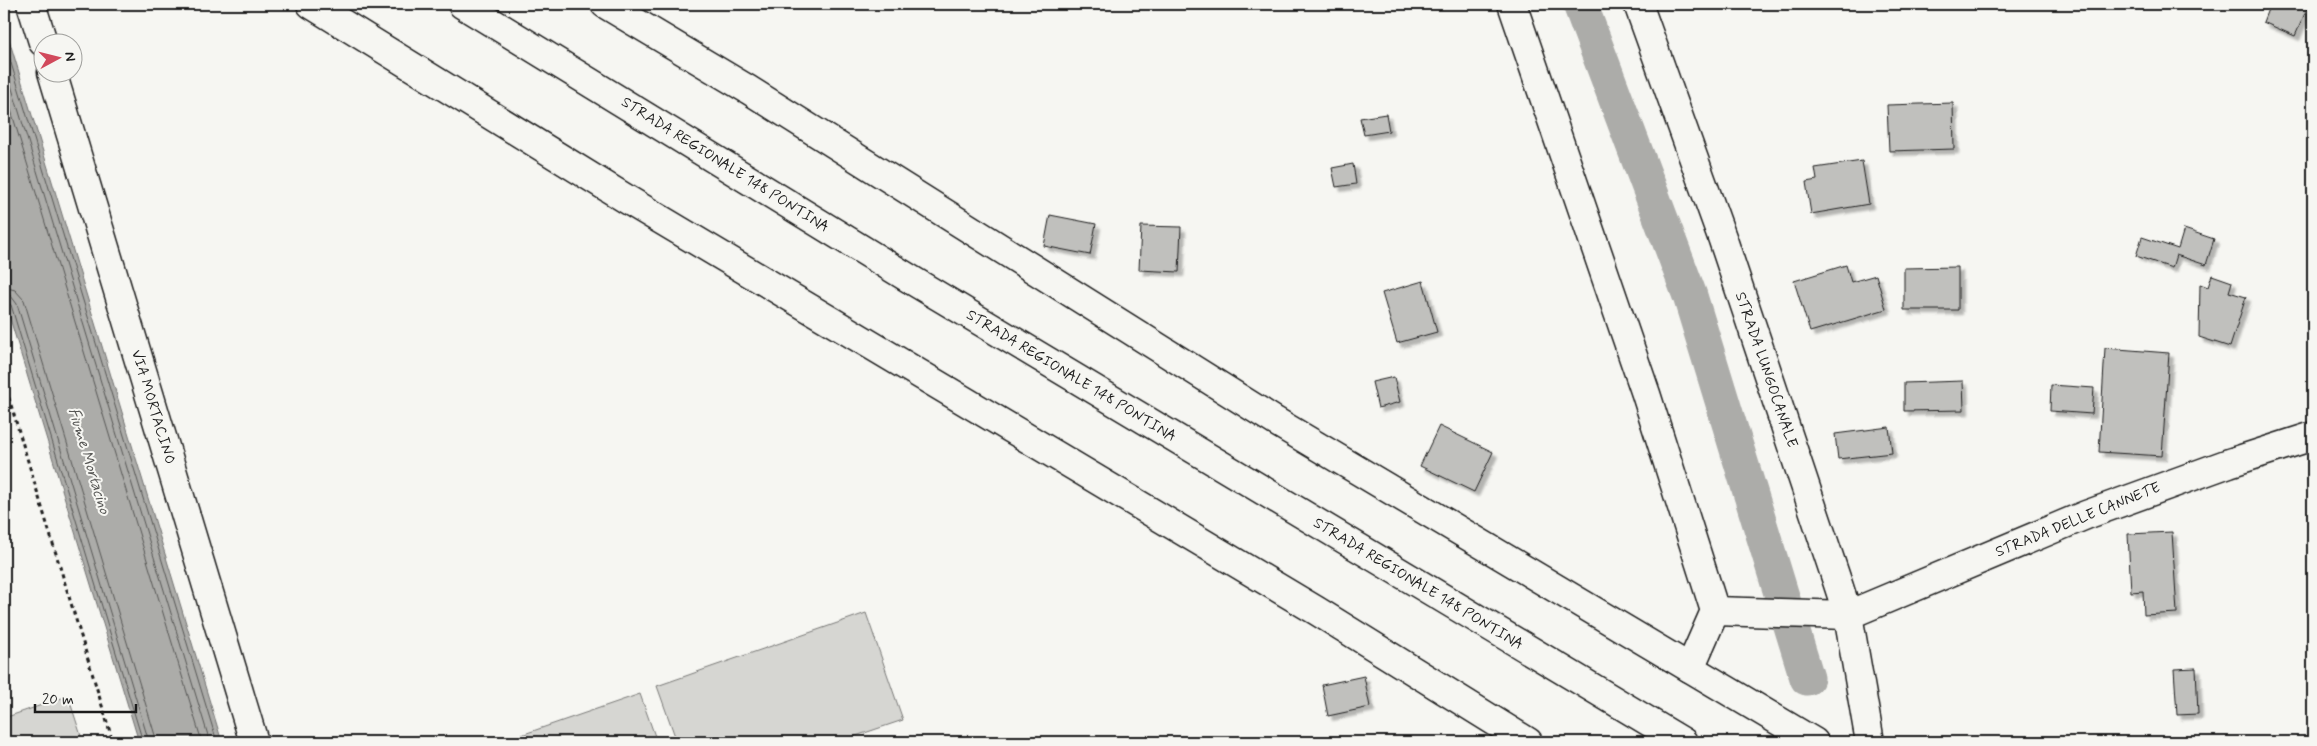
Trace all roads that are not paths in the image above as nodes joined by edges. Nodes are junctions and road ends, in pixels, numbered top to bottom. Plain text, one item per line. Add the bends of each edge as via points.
1 (31, 4) edge
2 (311, 4) edge
3 (462, 4) edge
4 (605, 4) edge
5 (1512, 4) edge
6 (1638, 4) edge
7 (40, 32) edge
8 (55, 82) edge
9 (2313, 436) edge
10 (1715, 611) junction
11 (1848, 615) junction
12 (1690, 668) junction
13 (254, 742) edge
14 (1528, 742) edge
15 (1683, 742) edge
16 (1814, 742) edge
17 (1870, 742) edge

1 - 7 street
2 - 14 street via 628,200 1308,606
3 - 15 street, STRADA REGIONALE 148 PONTINA via 915,282
4 - 12 street via 749,90 1275,421
5 - 10 street via 1649,402
6 - 11 street, STRADA LUNGOCANALE via 1723,240
8 - 13 street, VIA MORTACINO
9 - 11 street, STRADA DELLE CANNETE via 2086,515
10 - 11 street
10 - 12 street
11 - 17 street, STRADA LUNGOCANALE
12 - 16 street

